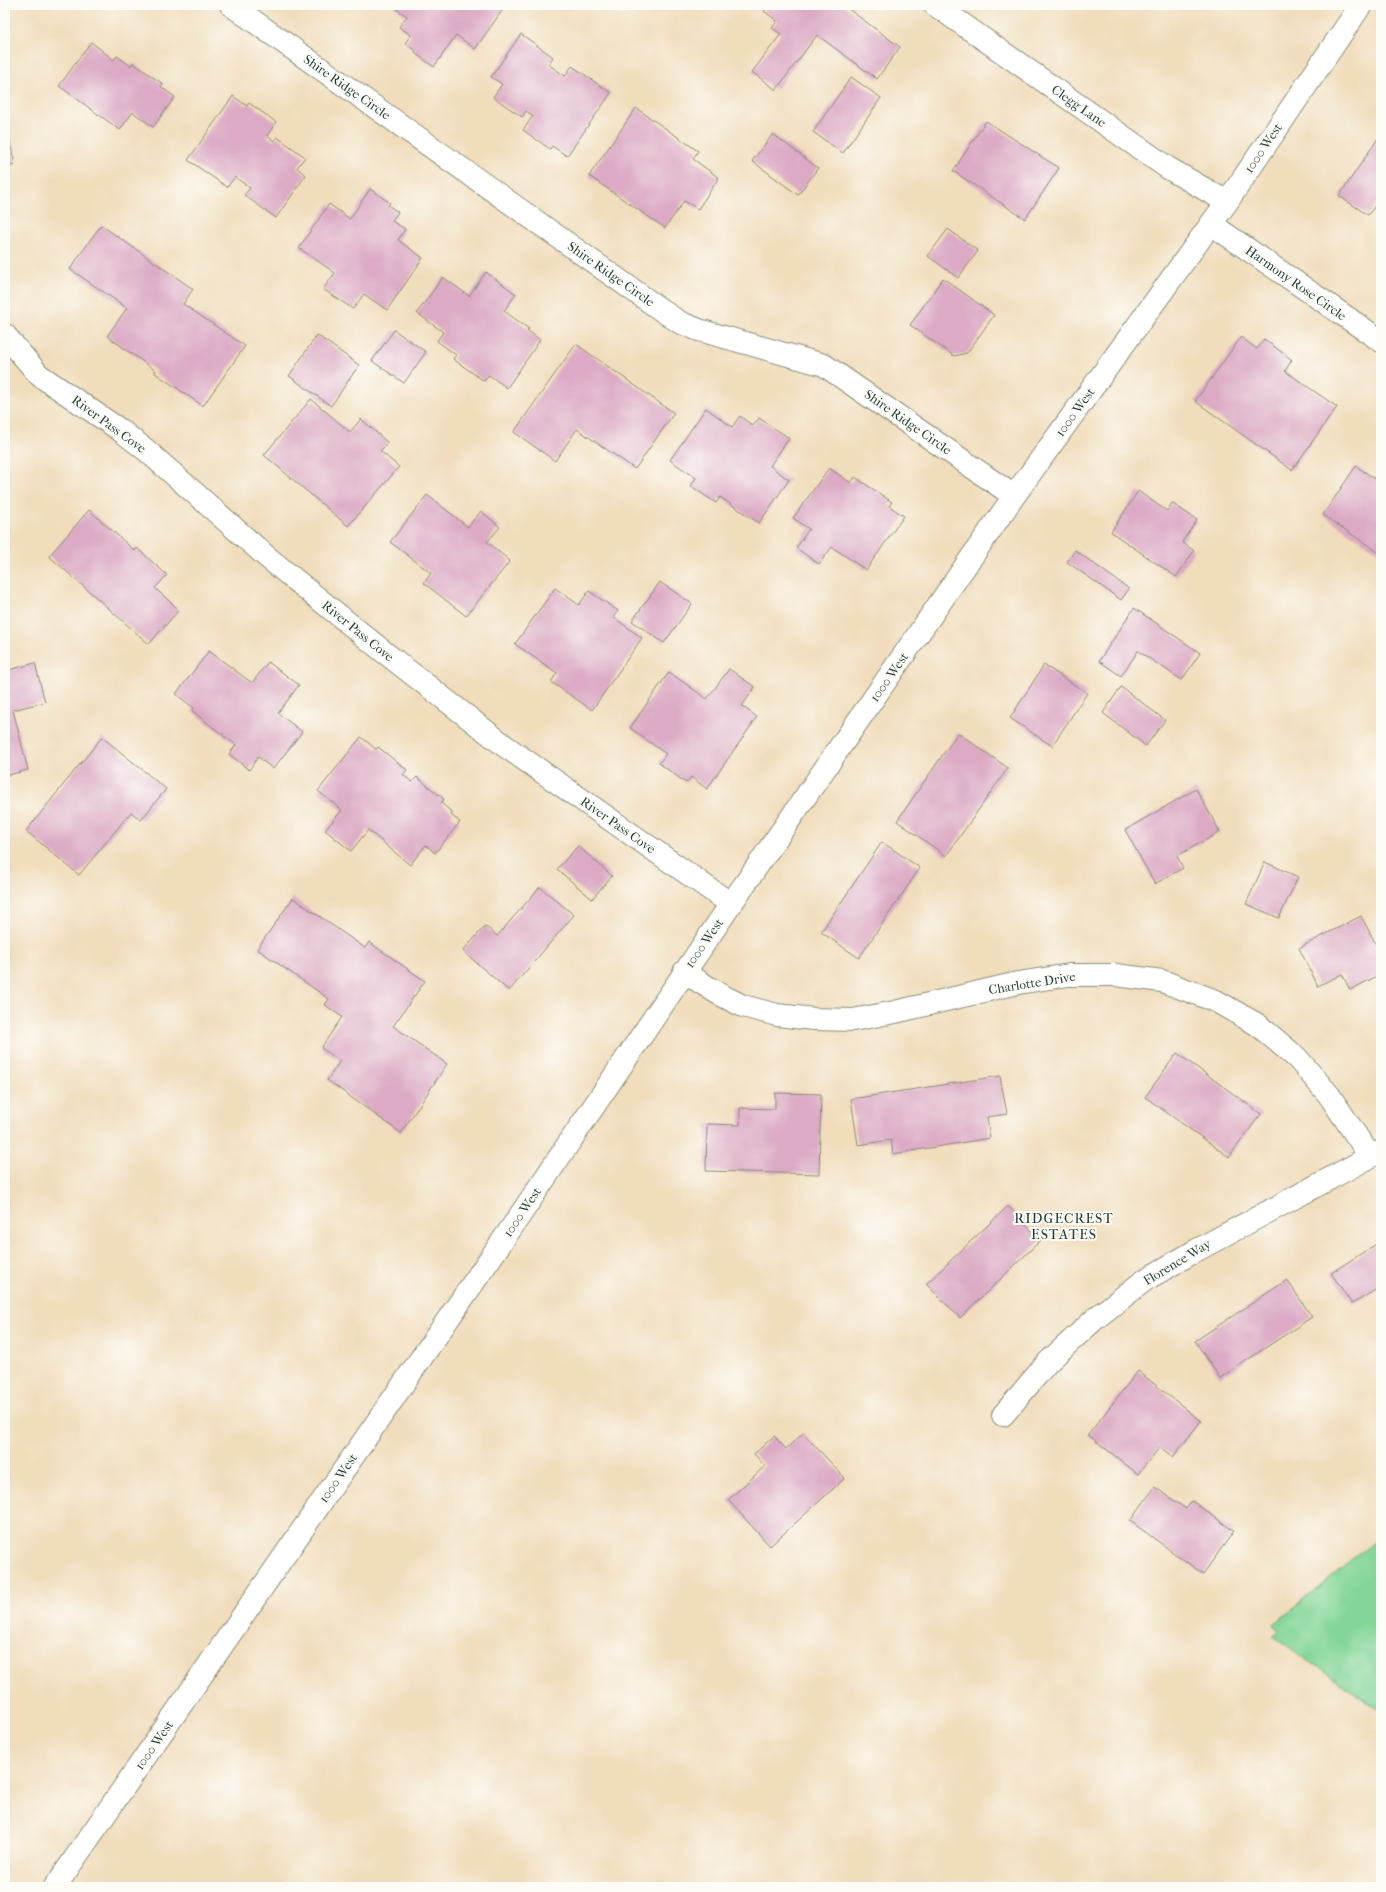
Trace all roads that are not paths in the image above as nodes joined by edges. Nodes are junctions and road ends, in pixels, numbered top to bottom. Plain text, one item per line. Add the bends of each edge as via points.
1 (231, 5) edge
2 (935, 5) edge
3 (1360, 5) edge
4 (1227, 202) junction
5 (1211, 224) junction
6 (5, 335) edge
7 (1381, 341) edge
8 (1014, 496) junction
9 (731, 904) junction
10 (684, 972) junction
11 (1376, 1153) edge
12 (1003, 1415) dead end
13 (55, 1887) edge

1 - 8 street, Shire Ridge Circle via 664,312 699,330 824,365
2 - 4 street, Clegg Lane via 1168,168
3 - 4 street, 1000 West
4 - 5 street, 1000 West
5 - 7 street, Harmony Rose Circle
5 - 8 street, 1000 West
6 - 9 street, River Pass Cove via 39,374 146,450 267,557 390,657 505,746
8 - 9 street, 1000 West
9 - 10 street, 1000 West
10 - 11 street, Charlotte Drive via 743,1006 778,1015 814,1019 860,1019 1018,983 1069,975 1116,976 1162,981 1216,1001 1258,1025 1297,1058
10 - 13 street, 1000 West via 514,1224
11 - 12 street, Florence Way via 1145,1280 1096,1318 1048,1362

